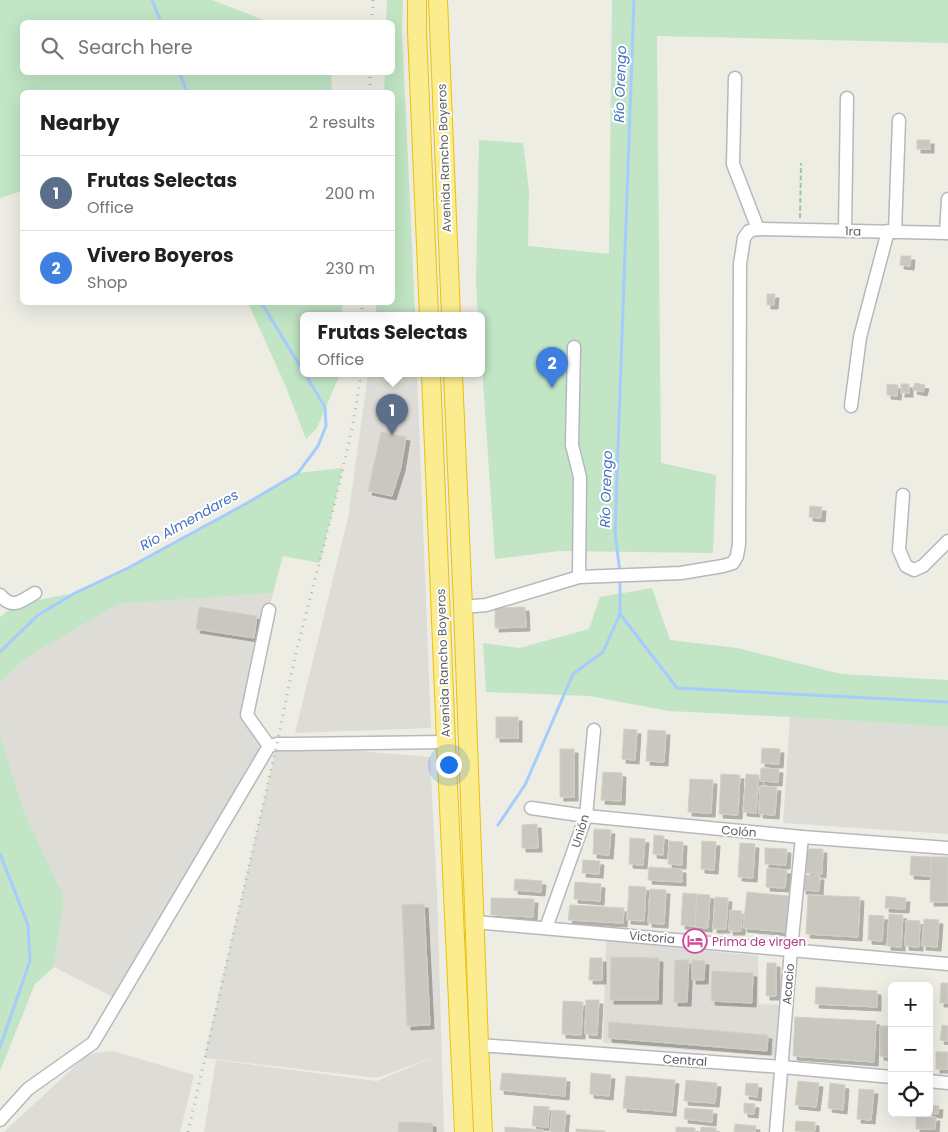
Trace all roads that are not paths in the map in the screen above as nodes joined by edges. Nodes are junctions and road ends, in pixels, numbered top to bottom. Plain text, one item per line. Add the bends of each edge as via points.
1 (417, 0) edge
2 (438, 0) edge
3 (735, 78) dead end
4 (848, 98) dead end
5 (899, 120) dead end
6 (948, 199) edge
7 (758, 229) junction
8 (845, 230) junction
9 (891, 232) junction
10 (947, 233) edge
11 (429, 312) edge
12 (451, 312) edge
13 (574, 347) dead end
14 (432, 377) edge
15 (453, 377) edge
16 (851, 406) dead end
17 (903, 496) dead end
18 (948, 541) edge
19 (580, 577) junction
20 (35, 593) dead end
21 (0, 595) edge
22 (463, 607) junction
23 (269, 610) dead end
24 (594, 730) dead end
25 (446, 742) junction
26 (269, 746) junction
27 (531, 808) dead end
28 (586, 816) junction
29 (802, 837) junction
30 (948, 848) edge
31 (475, 922) junction
32 (546, 928) junction
33 (791, 949) junction
34 (948, 964) edge
35 (479, 1045) junction
36 (782, 1066) junction
37 (888, 1077) edge
38 (933, 1081) edge
39 (948, 1083) edge
40 (0, 1120) edge
41 (464, 1132) edge
42 (483, 1132) edge
43 (776, 1132) edge

1 - 11 highway, Avenida Rancho Boyeros
2 - 12 highway, Avenida Rancho Boyeros
3 - 7 street via 733,164
4 - 8 street
5 - 9 street
6 - 10 street
7 - 8 street, 1ra
7 - 19 street via 749,231 744,238 740,264 737,556 733,563 680,573
8 - 9 street, 1ra
9 - 10 street, 1ra
9 - 16 street via 860,337
13 - 19 street via 572,446 580,477
14 - 25 highway, Avenida Rancho Boyeros
15 - 22 highway, Avenida Rancho Boyeros
17 - 18 street via 899,550 906,566 914,570 923,566
19 - 22 street via 486,605
20 - 21 street via 17,604 6,602
22 - 31 highway, Avenida Rancho Boyeros
23 - 26 street via 247,715
24 - 28 street, Unión
25 - 26 street
25 - 41 highway, Avenida Rancho Boyeros
26 - 40 street via 93,1043 28,1089
27 - 28 street, Colón
28 - 29 street, Colón
28 - 32 street, Unión
29 - 30 street, Colón
29 - 33 street, Acacio
31 - 32 street, Victoria
31 - 35 highway, Avenida Rancho Boyeros
32 - 33 street, Victoria
33 - 34 street, Victoria
33 - 36 street, Acacio
35 - 36 street, Central
35 - 42 highway, Avenida Rancho Boyeros
36 - 37 street, Central
36 - 43 street, Acacio
38 - 39 street

